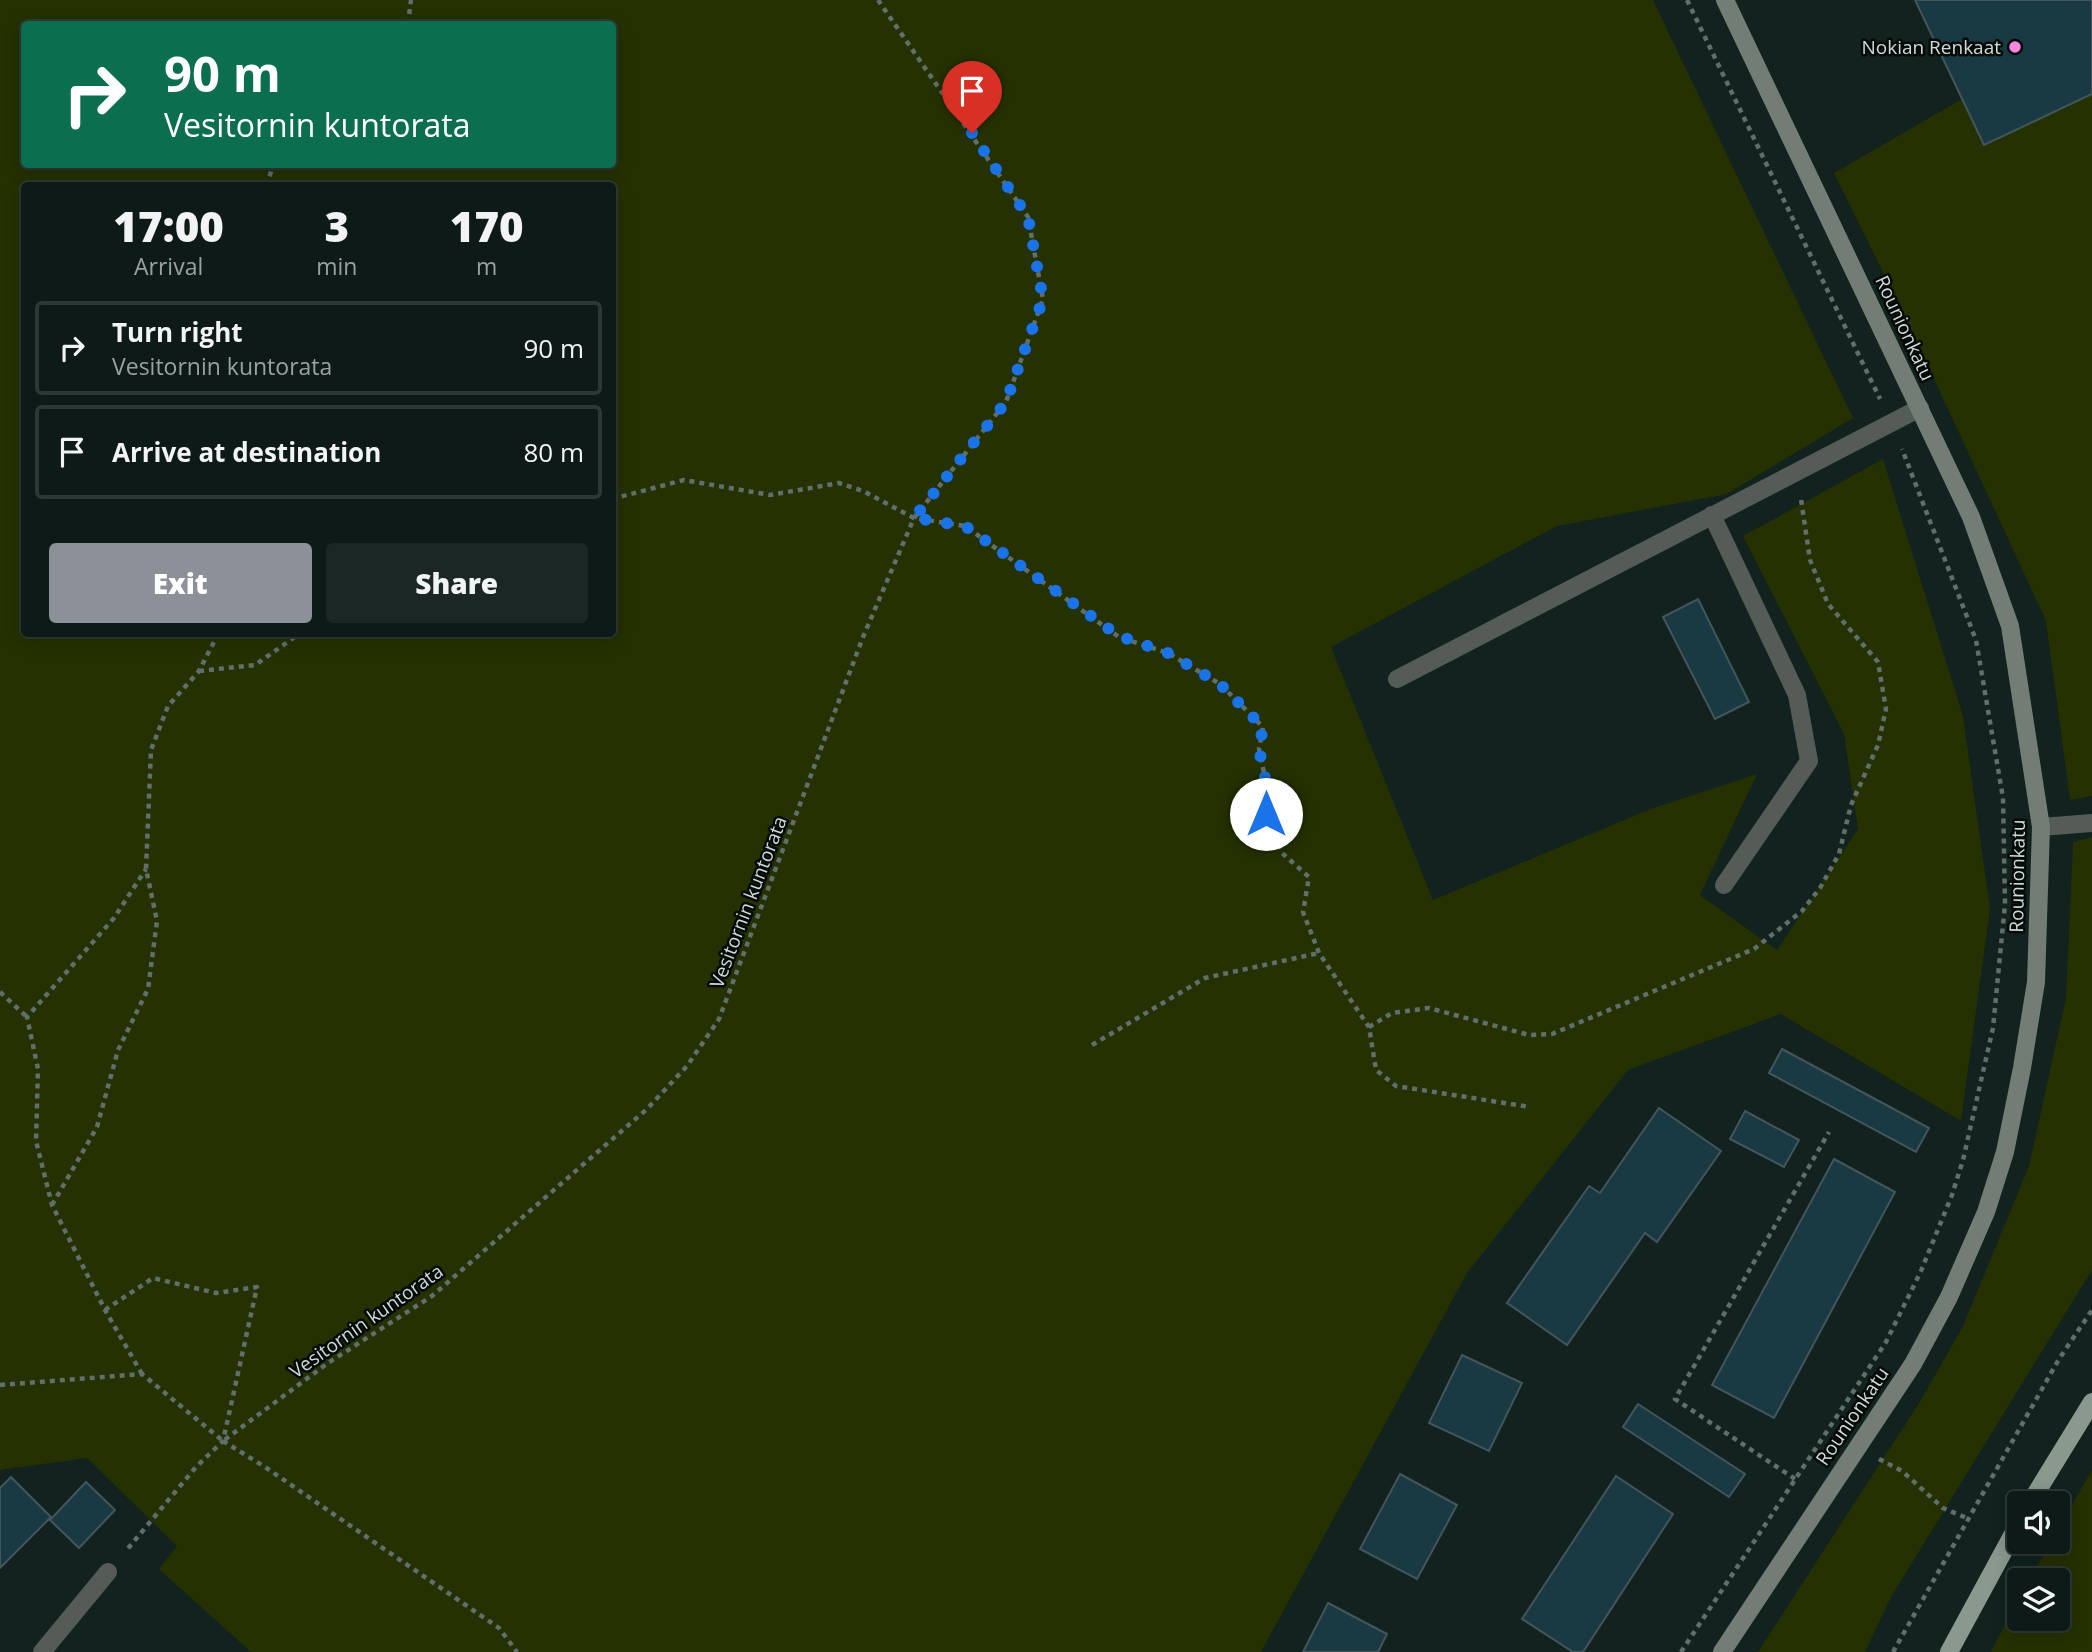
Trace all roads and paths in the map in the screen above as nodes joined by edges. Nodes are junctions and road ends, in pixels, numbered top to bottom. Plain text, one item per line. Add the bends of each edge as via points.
1 (411, 0) edge
2 (878, 0) edge
3 (1687, 0) edge
4 (1725, 0) edge
5 (408, 21) edge
6 (1920, 408) junction
7 (1892, 423) junction
8 (1797, 472) junction
9 (616, 498) edge
10 (1712, 515) junction
11 (914, 518) junction
12 (217, 637) edge
13 (295, 637) edge
14 (200, 671) junction
15 (1397, 679) dead end
16 (2092, 823) edge
17 (2041, 827) junction
18 (146, 869) junction
19 (1724, 885) dead end
20 (1319, 953) junction
21 (0, 992) edge
22 (27, 1017) junction
23 (1369, 1027) junction
24 (1092, 1045) dead end
25 (1530, 1107) dead end
26 (1829, 1132) dead end
27 (52, 1205) junction
28 (105, 1310) junction
29 (2092, 1310) edge
30 (142, 1374) junction
31 (0, 1385) edge
32 (2092, 1402) edge
33 (223, 1441) junction
34 (1857, 1447) junction
35 (1795, 1479) junction
36 (2037, 1491) edge
37 (1969, 1519) junction
38 (2007, 1545) edge
39 (108, 1572) joint
40 (42, 1652) edge
41 (517, 1652) edge
42 (1681, 1652) edge
43 (1722, 1652) edge
44 (1893, 1652) edge
45 (1949, 1652) edge

1 - 5 path
2 - 11 path, Vesitornin kuntorata via 1028,217 1043,299 1006,402
3 - 7 path
4 - 6 main road, Rounionkatu
6 - 7 street
6 - 17 main road, Rounionkatu via 1971,517 2010,626
7 - 8 street
7 - 35 path via 1976,640 2003,798 2004,917 1993,1028 1952,1195 1886,1342
8 - 10 street
8 - 23 path via 1810,560 1828,604 1878,662 1886,709 1878,745 1851,805 1839,854 1821,888 1802,911 1754,949 1552,1034 1529,1035 1429,1007 1392,1013
9 - 11 path via 684,480 771,495 839,483
10 - 15 street
10 - 19 street via 1797,695 1809,761
11 - 20 path via 965,526 1119,636 1168,653 1220,684 1263,727 1259,749 1267,787 1266,814 1282,853 1309,877 1303,912
11 - 33 path, Vesitornin kuntorata via 863,637 719,1019 687,1066 647,1108 432,1296 328,1363
12 - 14 path
13 - 14 path via 255,665
14 - 18 path via 168,706 151,750
16 - 17 street
17 - 34 main road, Rounionkatu via 2036,982 2005,1152 1986,1212 1949,1297 1913,1364
18 - 22 path via 114,918
18 - 27 path via 157,921 148,989 118,1051 97,1127
20 - 23 path
20 - 24 path via 1205,978
21 - 22 path
22 - 27 path via 38,1069 36,1141
23 - 25 path via 1377,1070 1396,1086
26 - 35 path via 1675,1399
27 - 28 path
28 - 30 path
28 - 33 path via 153,1278 216,1293 257,1287
29 - 37 path via 2059,1359
30 - 31 path
30 - 33 path
32 - 36 main road
33 - 39 path, Vesitornin kuntorata
33 - 41 path via 499,1628
34 - 37 path via 1902,1471 1943,1508
34 - 43 main road, Rounionkatu
35 - 42 path
37 - 44 path
38 - 45 main road
39 - 40 street

